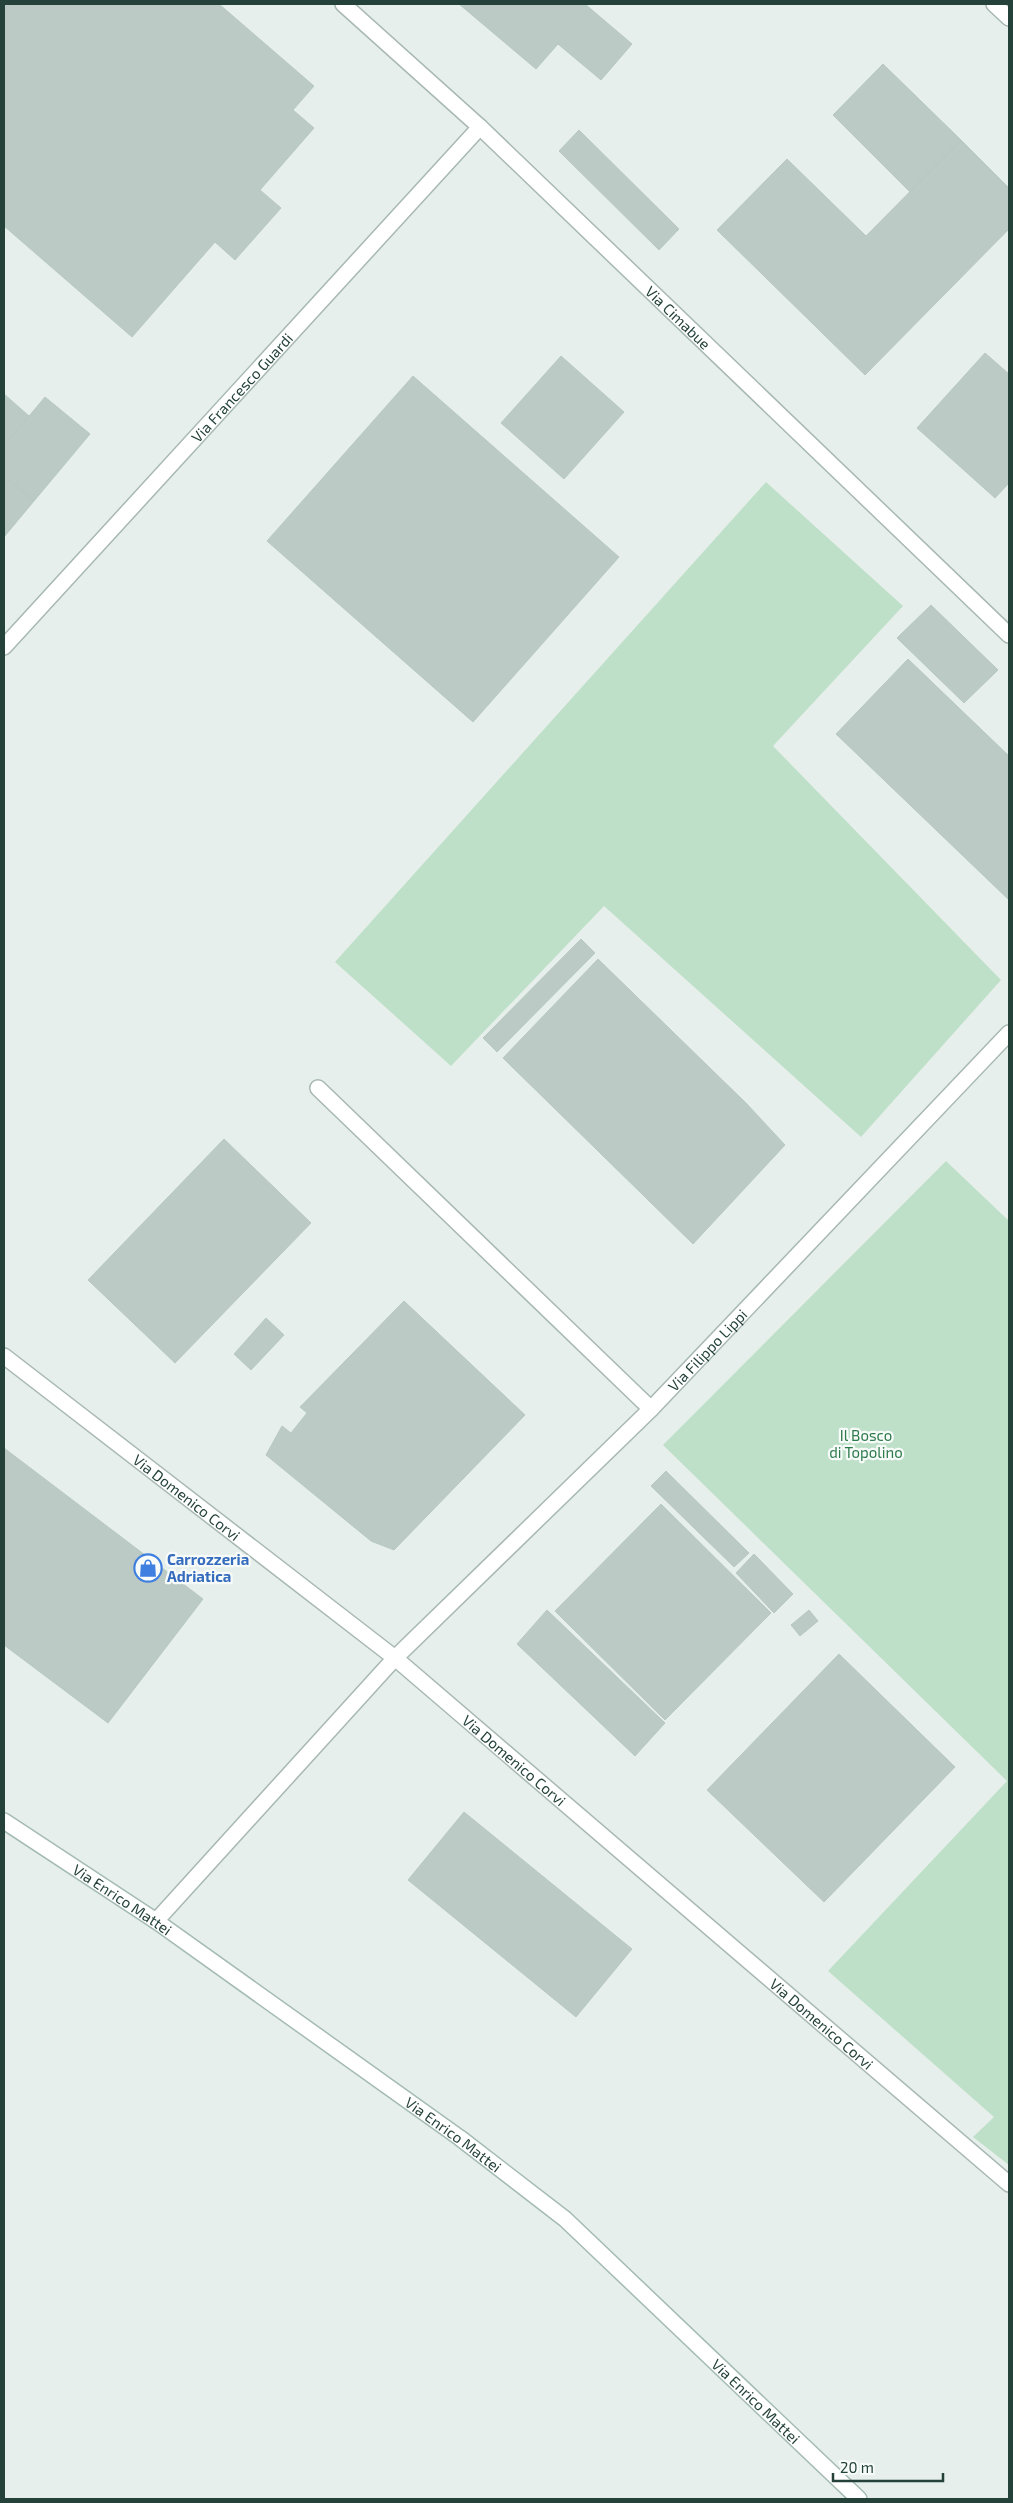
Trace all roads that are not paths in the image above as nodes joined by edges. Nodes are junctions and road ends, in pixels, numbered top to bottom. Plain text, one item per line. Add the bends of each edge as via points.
1 (343, 4) edge
2 (994, 4) edge
3 (1009, 18) edge
4 (480, 127) junction
5 (1009, 635) edge
6 (4, 647) edge
7 (1009, 1033) edge
8 (318, 1088) dead end
9 (4, 1356) edge
10 (651, 1409) junction
11 (395, 1658) junction
12 (4, 1821) edge
13 (156, 1921) junction
14 (1009, 2184) edge
15 (859, 2499) edge

1 - 4 street, Via Cimabue
2 - 3 street
4 - 5 street, Via Cimabue
4 - 6 street, Via Francesco Guardi
7 - 10 street, Via Filippo Lippi
8 - 10 street
9 - 11 street, Via Domenico Corvi
10 - 11 street, Via Filippo Lippi
11 - 13 street, Via Filippo Lippi
11 - 14 street, Via Domenico Corvi
12 - 13 street, Via Enrico Mattei
13 - 15 street, Via Enrico Mattei via 460,2138 565,2219

